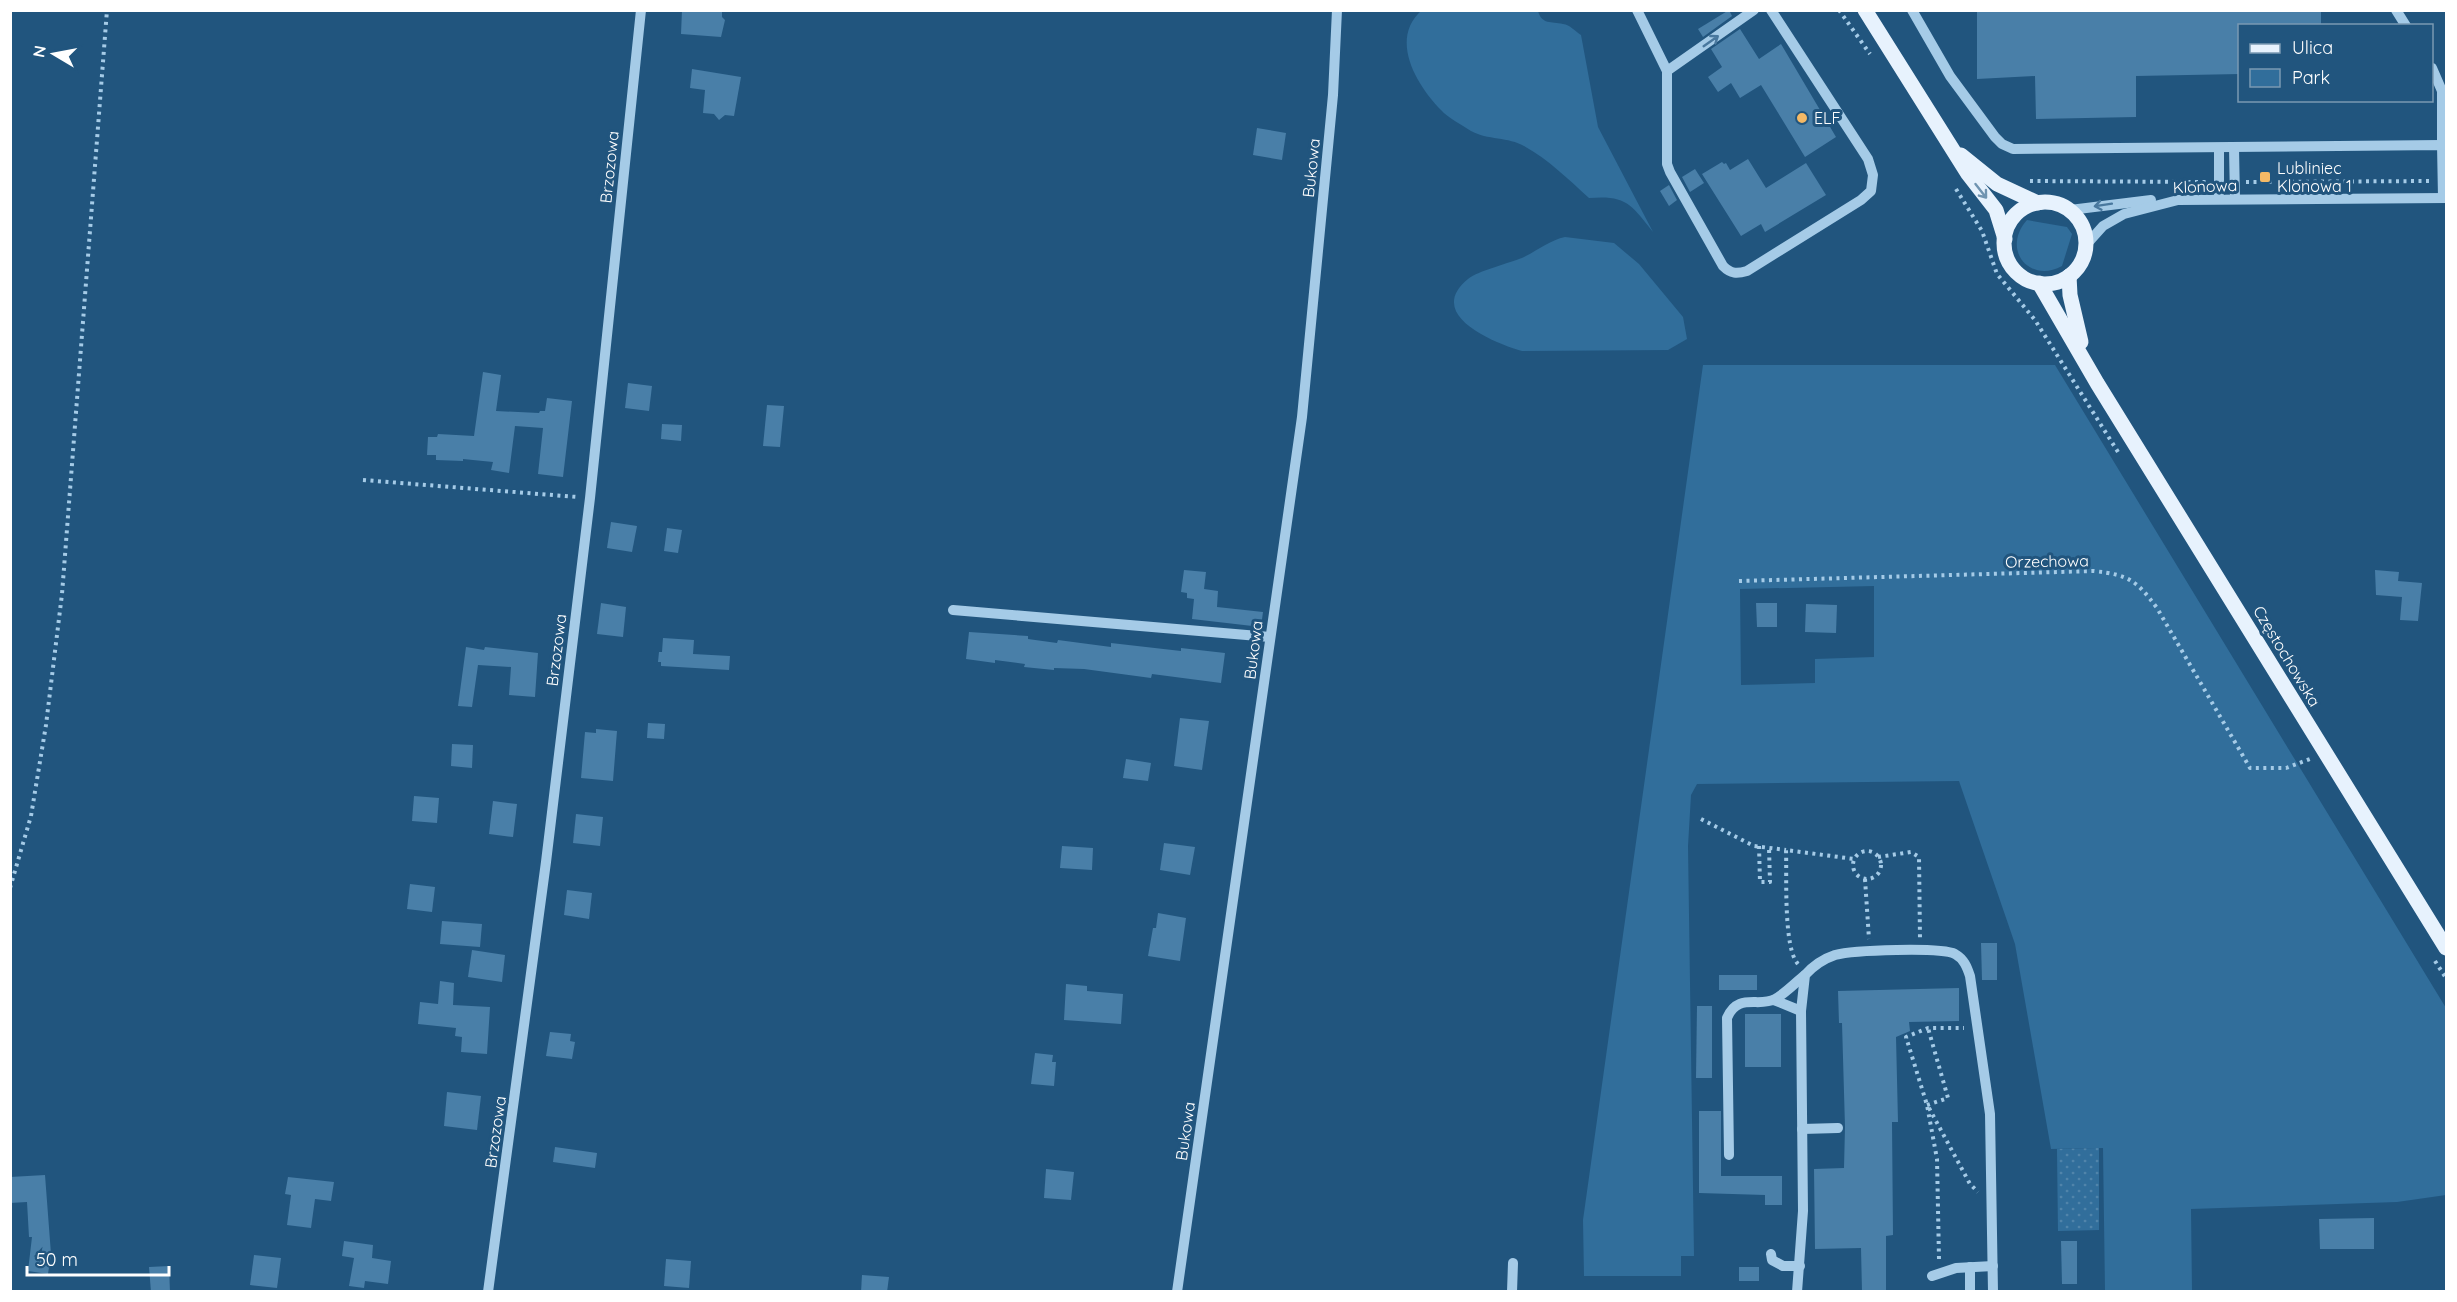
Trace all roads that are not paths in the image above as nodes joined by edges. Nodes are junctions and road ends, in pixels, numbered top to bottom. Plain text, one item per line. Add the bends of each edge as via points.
1 (641, 10) edge
2 (1337, 10) edge
3 (1637, 10) edge
4 (1754, 10) edge
5 (1771, 10) edge
6 (1865, 10) edge
7 (1912, 10) edge
8 (2396, 10) edge
9 (2405, 24) edge
10 (2433, 70) edge
11 (1667, 72) junction
12 (2442, 145) junction
13 (1950, 146) junction
14 (2219, 148) junction
15 (2234, 148) junction
16 (2445, 198) edge
17 (2219, 199) junction
18 (2235, 199) junction
19 (2178, 200) junction
20 (2038, 203) junction
21 (2070, 210) junction
22 (2005, 239) junction
23 (2086, 245) junction
24 (2069, 276) junction
25 (2039, 283) junction
26 (2097, 383) junction
27 (953, 610) dead end
28 (1270, 637) junction
29 (2446, 948) edge
30 (1806, 974) junction
31 (1774, 1000) junction
32 (1801, 1011) junction
33 (1838, 1128) dead end
34 (1802, 1129) junction
35 (1729, 1155) dead end
36 (1772, 1254) dead end
37 (1513, 1263) dead end
38 (1800, 1266) junction
39 (1993, 1266) junction
40 (1970, 1267) junction
41 (1936, 1275) road end
42 (488, 1292) edge
43 (1177, 1292) edge
44 (1512, 1292) edge
45 (1797, 1292) edge
46 (1970, 1292) edge
47 (1993, 1292) edge

1 - 42 street, Brzozowa via 590,498
2 - 28 street, Bukowa via 1333,95 1302,417
3 - 11 street
11 -> 4 street
5 - 11 street via 1868,159 1873,175 1871,191 1861,200 1747,271 1738,274 1723,266 1670,172
6 - 13 main road
7 - 14 street via 1950,75 2002,144 2013,149
8 - 9 street
10 - 12 street via 2442,91
12 - 15 street
12 - 16 street
13 - 20 main road via 1997,184
13 -> 22 main road via 1996,210
14 - 15 street
14 - 17 street
15 - 18 street
16 - 18 street, Klonowa
17 - 18 street, Klonowa
17 - 19 street, Klonowa
19 -> 21 street
19 - 23 street, Klonowa via 2124,214 2103,226
20 - 21 main road via 2051,202
20 - 22 main road via 2015,216
21 - 23 main road via 2082,225
22 - 25 main road via 2005,251 2017,273
23 - 24 main road via 2081,263
24 - 25 main road via 2051,284
24 - 26 main road, Częstochowska via 2075,323
25 - 26 main road, Częstochowska
26 - 29 main road, Częstochowska
27 - 28 street
28 - 43 street, Bukowa
30 - 31 street
30 - 32 street
30 - 39 street via 1825,959 1843,953 1949,952 1961,958 1970,976 1988,1100
31 - 32 street
31 - 35 street via 1739,1004 1727,1018
32 - 34 street
33 - 34 street
34 - 38 street
36 - 38 street via 1778,1265
37 - 44 street
38 - 45 street
39 - 40 street
39 - 47 street
40 - 41 street
40 - 46 street

